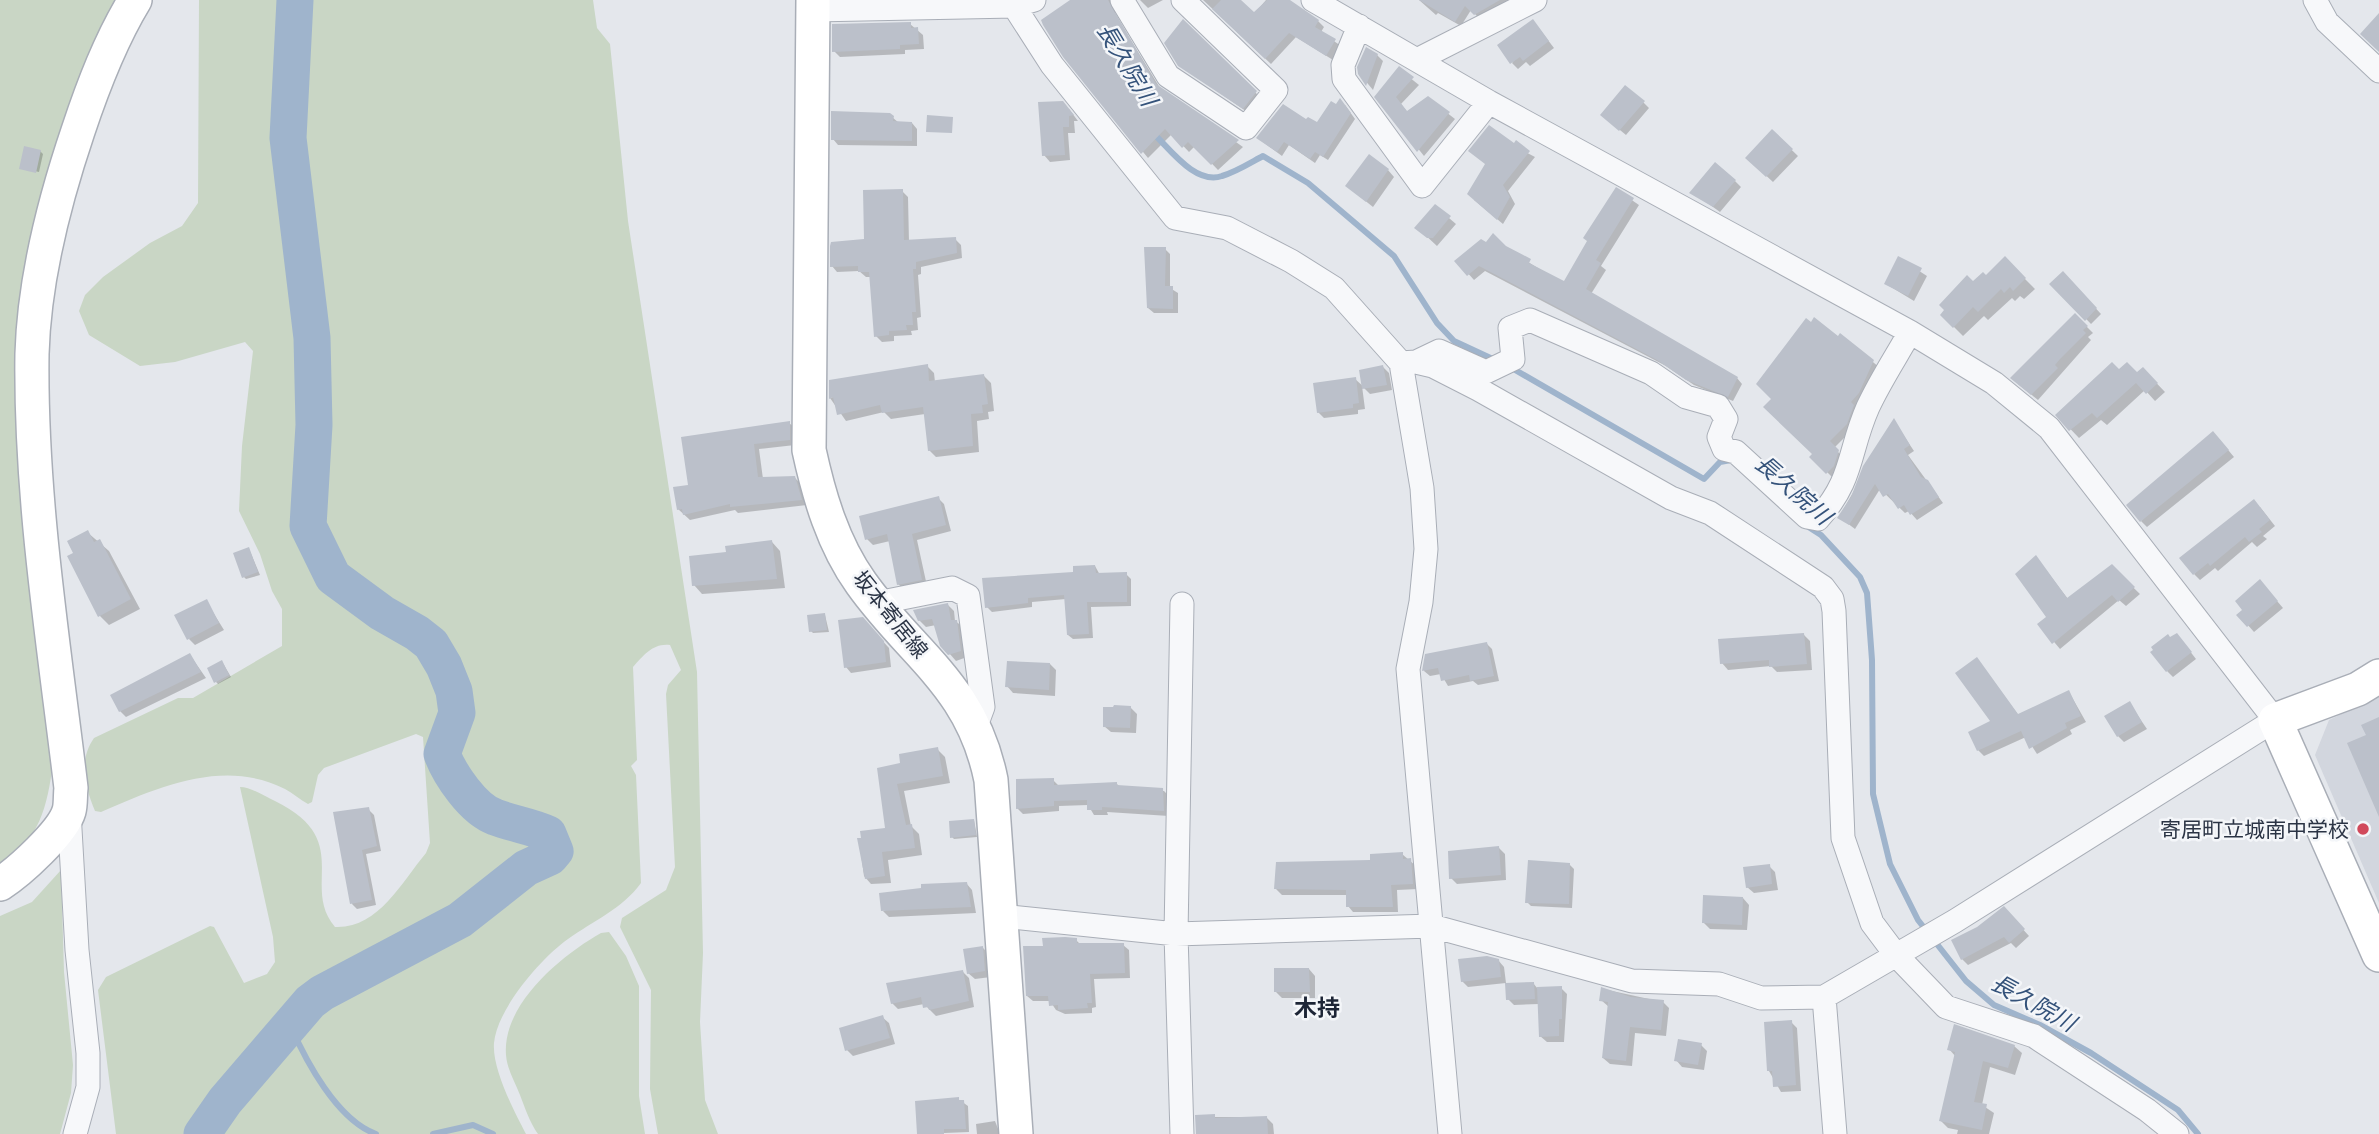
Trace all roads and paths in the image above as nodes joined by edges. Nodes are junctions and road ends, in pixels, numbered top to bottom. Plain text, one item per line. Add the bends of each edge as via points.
1 (135, 0) edge
2 (1122, 0) edge
3 (1183, 0) edge
4 (1313, 0) edge
5 (1535, 0) edge
6 (2315, 0) edge
7 (1024, 3) edge
8 (813, 5) edge
9 (1359, 26) junction
10 (1417, 61) junction
11 (2379, 71) edge
12 (1489, 102) junction
13 (1910, 332) junction
14 (1409, 363) junction
15 (877, 603) junction
16 (1182, 604) dead end
17 (2379, 676) edge
18 (2275, 720) junction
19 (976, 726) junction
20 (69, 812) junction
21 (0, 884) edge
22 (1001, 916) junction
23 (1432, 926) junction
24 (1176, 934) junction
25 (1896, 955) junction
26 (2379, 955) edge
27 (1824, 997) junction
28 (75, 1134) edge
29 (1016, 1134) edge
30 (1182, 1134) edge
31 (1450, 1134) edge
32 (1835, 1134) edge
33 (2178, 1134) edge

1 - 20 street via 118,27 90,94 58,191 32,352 40,526 71,788
2 - 3 street via 1168,76 1246,128 1276,90
4 - 9 street
5 - 10 street
6 - 11 street via 2327,22
7 - 8 street
7 - 14 street via 1052,65 1175,218 1227,228 1323,281
8 - 15 street, 坂本寄居線 via 809,450 820,497 837,538
9 - 10 street
9 - 12 street via 1343,65 1344,79 1422,186
10 - 12 street
12 - 13 street
13 - 14 street via 1867,410 1847,477 1818,519 1807,517 1736,452 1724,449 1719,437 1726,419 1717,406 1686,397 1651,373 1530,320 1510,328 1513,359 1486,372 1439,351
13 - 18 street via 1994,383 2049,428
14 - 23 street via 1426,549 1408,668
14 - 25 street via 1433,366 1671,498 1710,513 1823,587 1832,598 1834,611 1843,838 1872,923
15 - 19 street, 坂本寄居線 via 962,702
15 - 19 street via 952,588 968,596 983,707
16 - 24 street
17 - 18 street via 2358,689
18 - 25 street
18 - 26 street
19 - 22 street, 坂本寄居線 via 991,780
20 - 21 street via 40,851
20 - 28 street via 88,1053 88,1087
22 - 24 street
22 - 29 street, 坂本寄居線
23 - 24 street
23 - 27 street via 1632,981 1719,984 1761,998
23 - 31 street
24 - 30 street
25 - 27 street
25 - 33 street via 1946,1007 2034,1037
27 - 32 street

